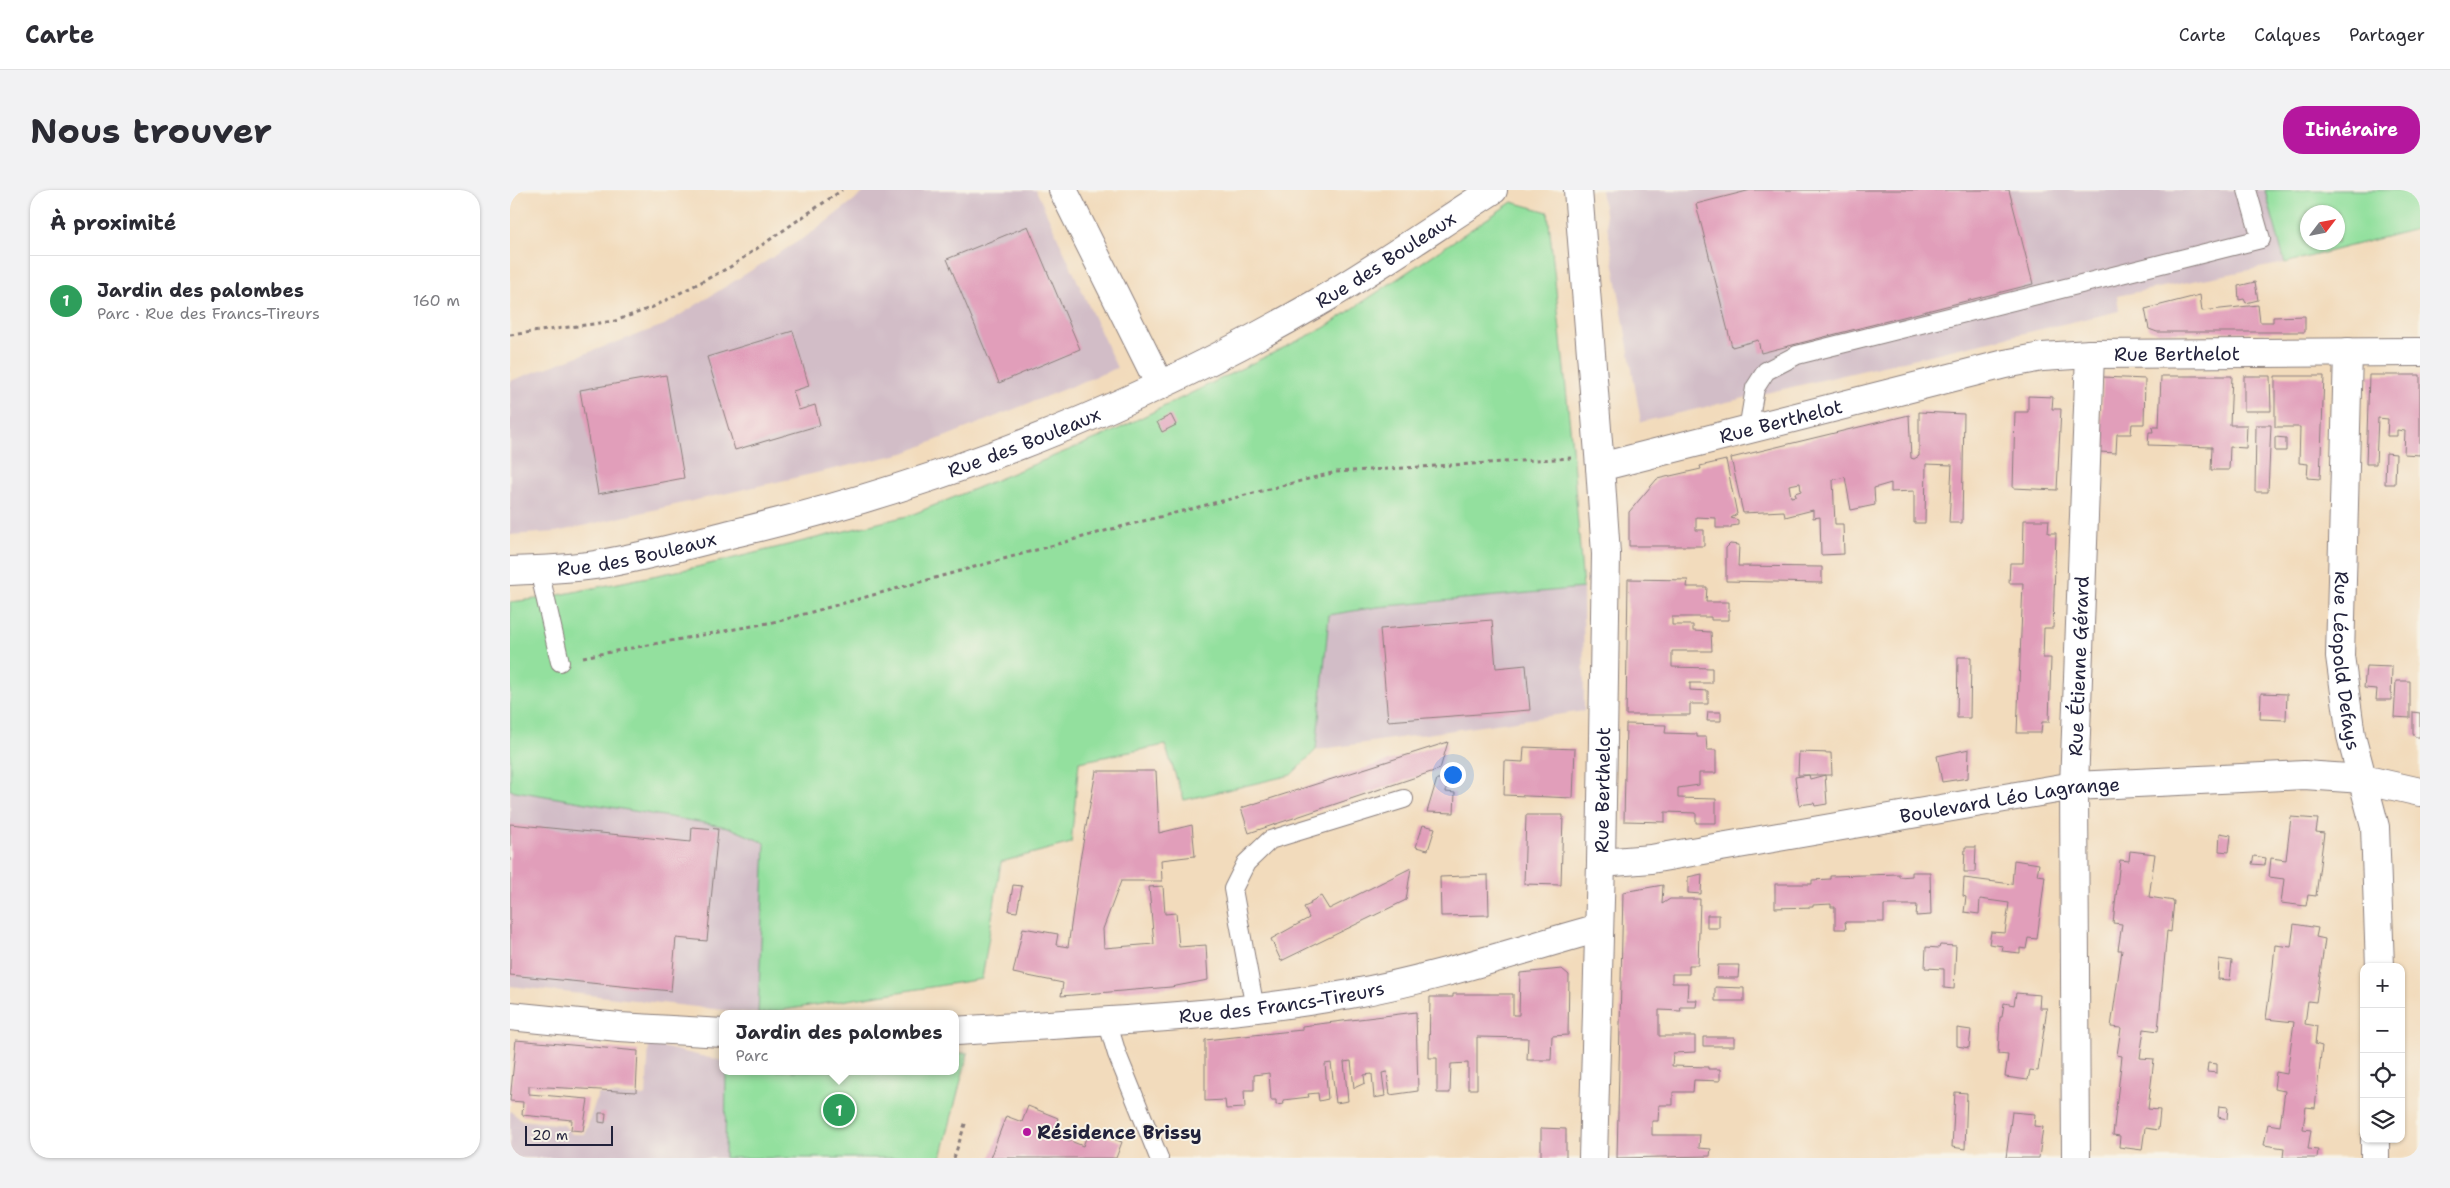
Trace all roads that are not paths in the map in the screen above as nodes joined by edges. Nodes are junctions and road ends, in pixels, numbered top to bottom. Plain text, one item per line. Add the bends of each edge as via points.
1 (1063, 190) edge
2 (1493, 190) edge
3 (1578, 190) edge
4 (2248, 190) edge
5 (2348, 352) junction
6 (2420, 352) edge
7 (2090, 354) junction
8 (1160, 385) junction
9 (1748, 430) junction
10 (1599, 462) junction
11 (539, 570) junction
12 (510, 571) edge
13 (560, 662) road end
14 (2363, 779) junction
15 (2074, 786) junction
16 (2420, 792) edge
17 (1404, 799) dead end
18 (1601, 863) junction
19 (1599, 928) junction
20 (2380, 963) edge
21 (1255, 1009) junction
22 (510, 1016) edge
23 (1107, 1021) junction
24 (959, 1031) edge
25 (719, 1033) edge
26 (2375, 1143) edge
27 (1158, 1158) edge
28 (1593, 1158) edge
29 (2076, 1158) edge
30 (2374, 1158) edge

1 - 8 street
2 - 8 street, Rue des Bouleaux via 1317,303
3 - 10 street
4 - 9 lane via 2261,240 1797,355 1766,371 1755,388
5 - 6 street, Rue Berthelot
5 - 7 street, Rue Berthelot
5 - 14 street, Rue Léopold Defays via 2340,648 2347,719
7 - 9 street, Rue Berthelot via 2023,360
7 - 15 street, Rue Étienne Gérard
8 - 11 street, Rue des Bouleaux via 1003,451 844,506 615,561
9 - 10 street, Rue Berthelot
10 - 18 street, Rue Berthelot via 1606,554
11 - 12 street, Rue des Bouleaux
11 - 13 lane
14 - 15 street, Boulevard Léo Lagrange via 2282,774
14 - 16 street, Boulevard Léo Lagrange
14 - 20 street, Rue Léopold Defays via 2375,827
15 - 18 street, Boulevard Léo Lagrange via 1651,859
15 - 29 street, Rue Étienne Gérard
17 - 21 lane via 1270,840 1246,863 1233,889
18 - 19 street, Rue Berthelot
19 - 21 street, Rue des Francs-Tireurs via 1420,978 1351,994
19 - 28 street, Rue Berthelot
21 - 23 street, Rue des Francs-Tireurs
22 - 25 street
23 - 24 street, Rue des Francs-Tireurs
23 - 27 lane
26 - 30 street

